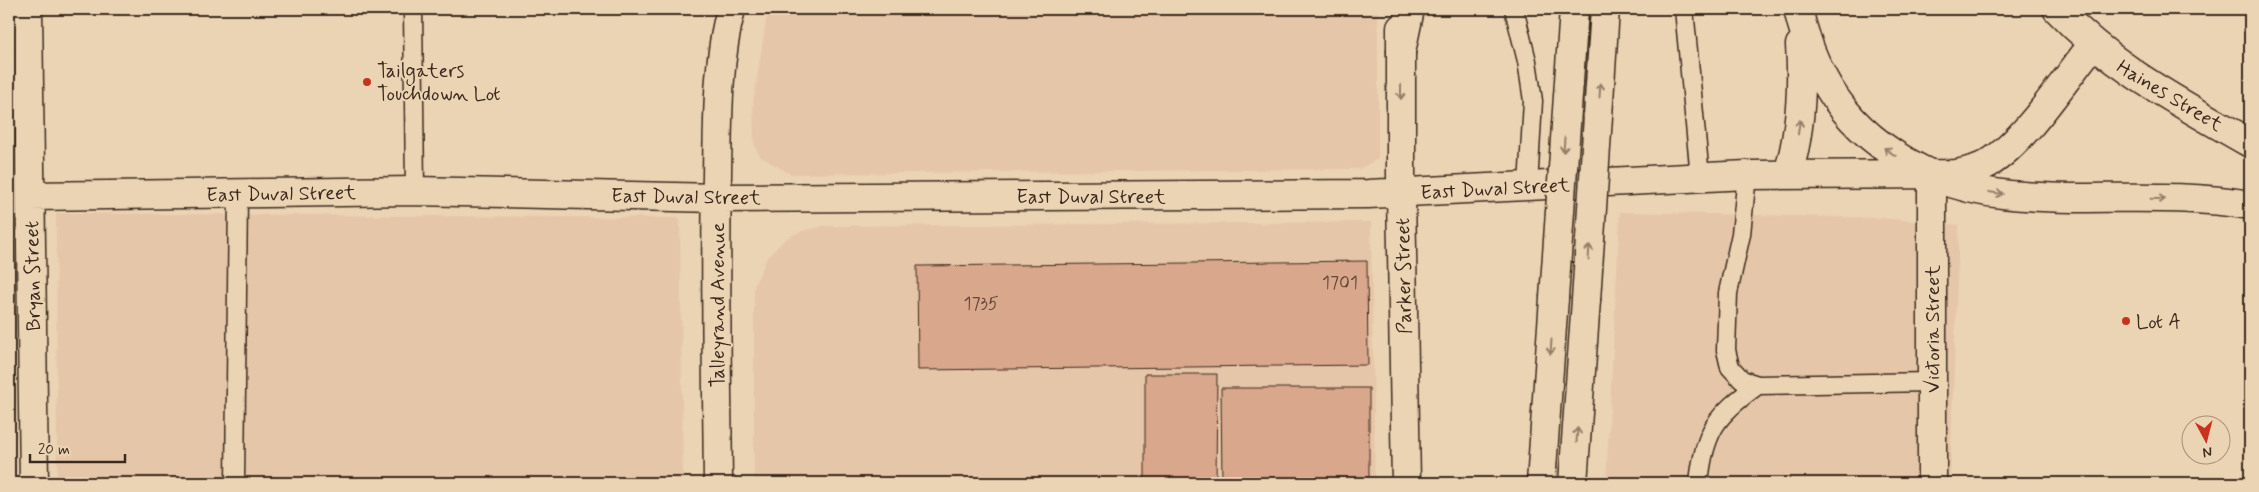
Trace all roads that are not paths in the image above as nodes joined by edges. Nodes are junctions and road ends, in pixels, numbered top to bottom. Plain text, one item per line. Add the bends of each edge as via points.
1 (28, 9) edge
2 (413, 9) edge
3 (731, 9) edge
4 (1401, 9) edge
5 (1410, 9) edge
6 (1514, 9) edge
7 (1574, 9) edge
8 (1605, 9) edge
9 (1684, 9) edge
10 (1798, 9) edge
11 (2057, 9) edge
12 (2093, 44) junction
13 (1401, 52) junction
14 (2250, 143) edge
15 (1788, 174) junction
16 (1747, 175) junction
17 (1932, 175) junction
18 (1700, 177) junction
19 (1528, 186) junction
20 (415, 191) junction
21 (1402, 193) junction
22 (238, 194) junction
23 (31, 196) junction
24 (717, 198) junction
25 (2250, 204) edge
26 (1932, 382) junction
27 (1758, 385) junction
28 (34, 483) edge
29 (235, 483) edge
30 (718, 483) edge
31 (1406, 483) edge
32 (1541, 483) edge
33 (1573, 483) edge
34 (1699, 483) edge
35 (1932, 483) edge

1 - 23 main road, Bryan Street
2 - 20 lane
3 - 24 main road, Talleyrand Avenue via 719,99
4 - 13 main road, Parker Street
5 - 13 main road
6 - 19 lane via 1533,101
7 -> 32 main road, bridge
33 -> 8 main road, bridge
9 - 18 lane
15 -> 10 main road via 1797,142 1802,100
17 -> 10 main road via 1887,150 1846,114 1811,55
11 - 12 main road, Haines Street
12 - 14 main road, Haines Street via 2138,78
12 - 17 main road, East Duval Street via 2025,130 2001,154 1977,169
13 -> 21 main road, Parker Street
15 - 16 main road, East Duval Street
15 - 17 main road, East Duval Street
16 - 18 main road, East Duval Street
16 - 27 lane via 1741,234 1728,293 1726,350 1730,367 1742,380
17 -> 25 main road via 1965,188 2004,194 2194,199
17 - 26 main road, Victoria Street
18 - 19 main road, East Duval Street
19 - 21 main road, East Duval Street
20 - 22 main road, East Duval Street
20 - 24 main road, East Duval Street
21 - 24 main road, East Duval Street
21 - 31 main road, Parker Street
22 - 23 main road, East Duval Street
22 - 29 lane
23 - 28 main road, Bryan Street
24 - 30 main road, Talleyrand Avenue
26 - 27 lane
26 - 35 main road, Victoria Street
27 - 34 lane via 1728,408 1712,427 1702,458

